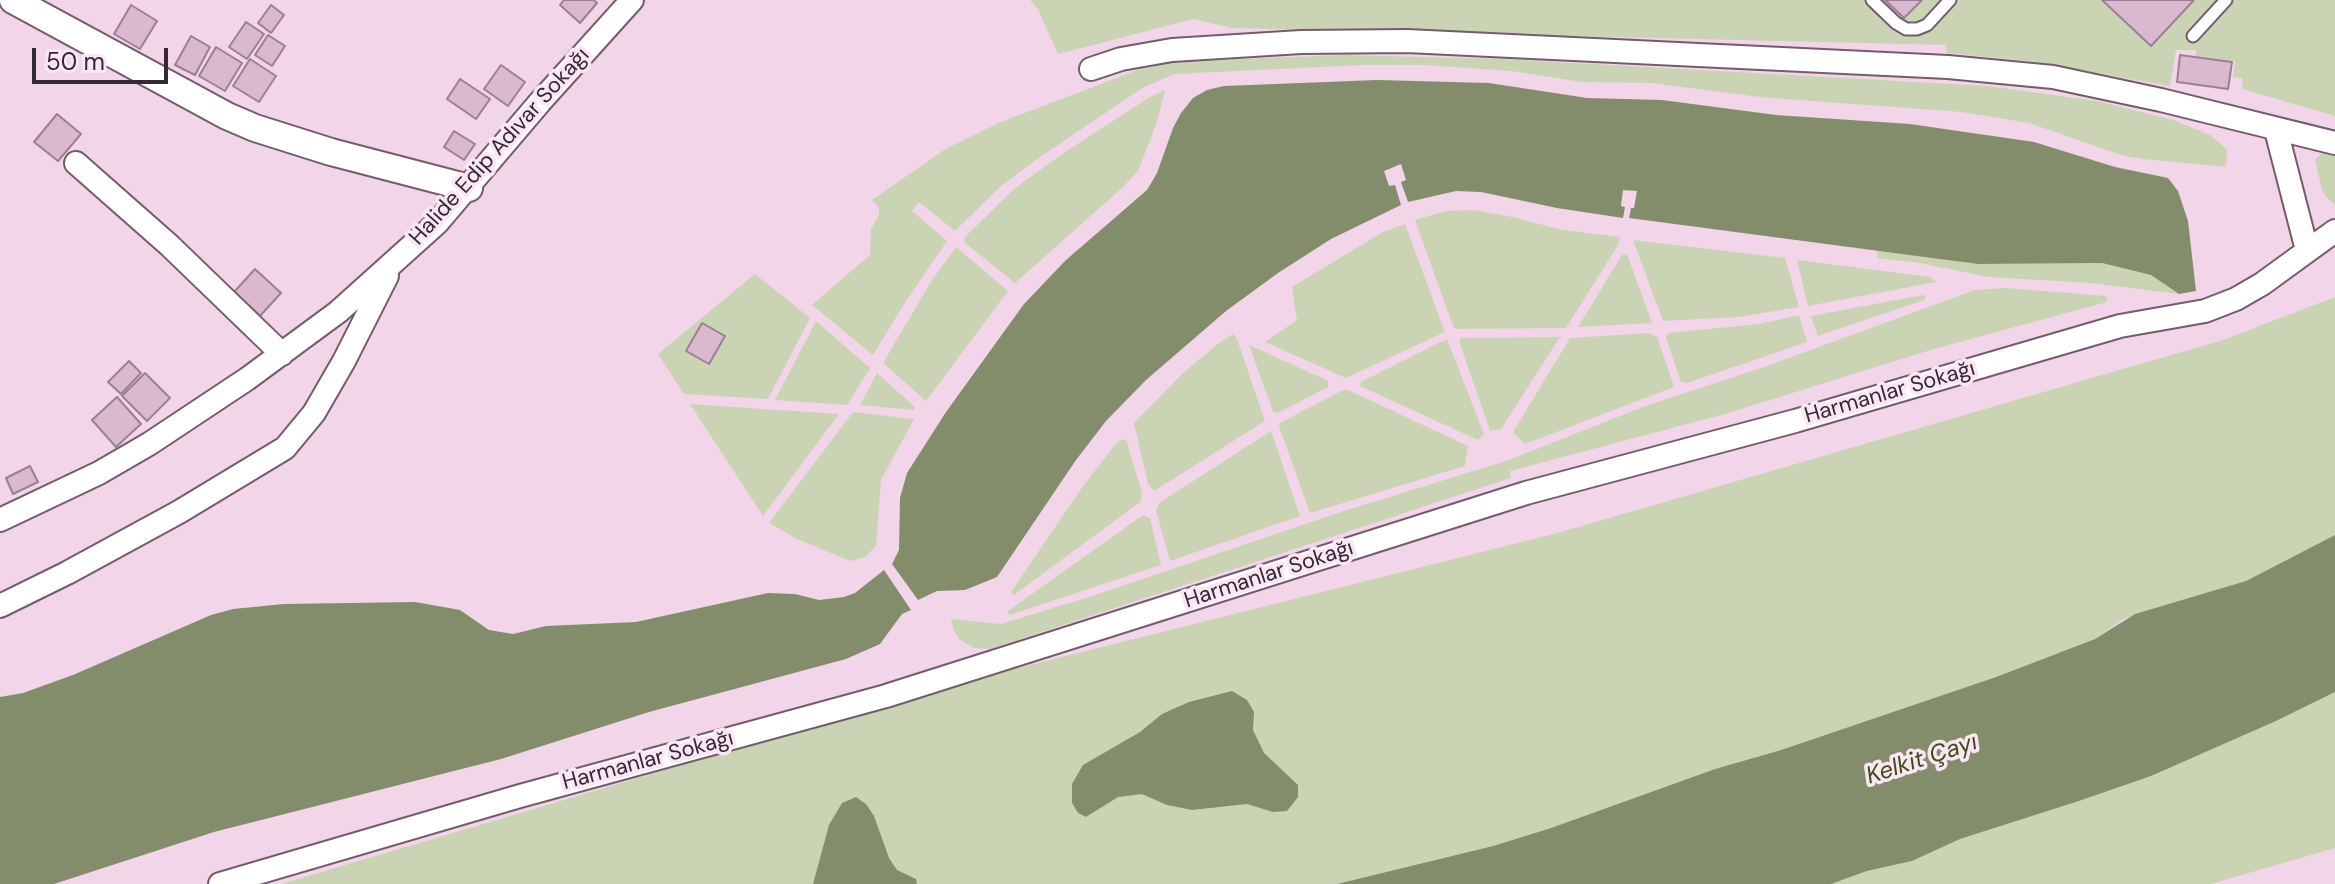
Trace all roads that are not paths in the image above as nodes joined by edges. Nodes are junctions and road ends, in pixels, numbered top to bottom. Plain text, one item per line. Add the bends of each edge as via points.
1 (13, 0) edge
2 (632, 0) edge
3 (1872, 0) edge
4 (1950, 0) edge
5 (2226, 0) edge
6 (2193, 36) dead end
7 (1091, 69) dead end
8 (2276, 130) junction
9 (2335, 143) edge
10 (76, 163) dead end
11 (469, 188) junction
12 (2335, 231) edge
13 (2307, 250) junction
14 (392, 265) junction
15 (282, 354) junction
16 (0, 520) edge
17 (0, 606) edge
18 (220, 884) edge

1 - 11 street via 255,128
2 - 11 street, Halide Edip Adıvar Sokağı
3 - 4 lane via 1896,23 1917,29
5 - 6 lane
7 - 8 street via 1172,50 1392,41 1948,67 2053,77
8 - 9 street
8 - 13 street
10 - 15 street
11 - 14 street, Halide Edip Adıvar Sokağı
12 - 13 street, Harmanlar Sokağı
13 - 18 street, Harmanlar Sokağı via 2249,291 2205,311 2120,326 1526,493 886,696
14 - 15 street, Halide Edip Adıvar Sokağı
14 - 17 street via 337,374 285,448 179,512
15 - 16 street, Halide Edip Adıvar Sokağı via 149,444

